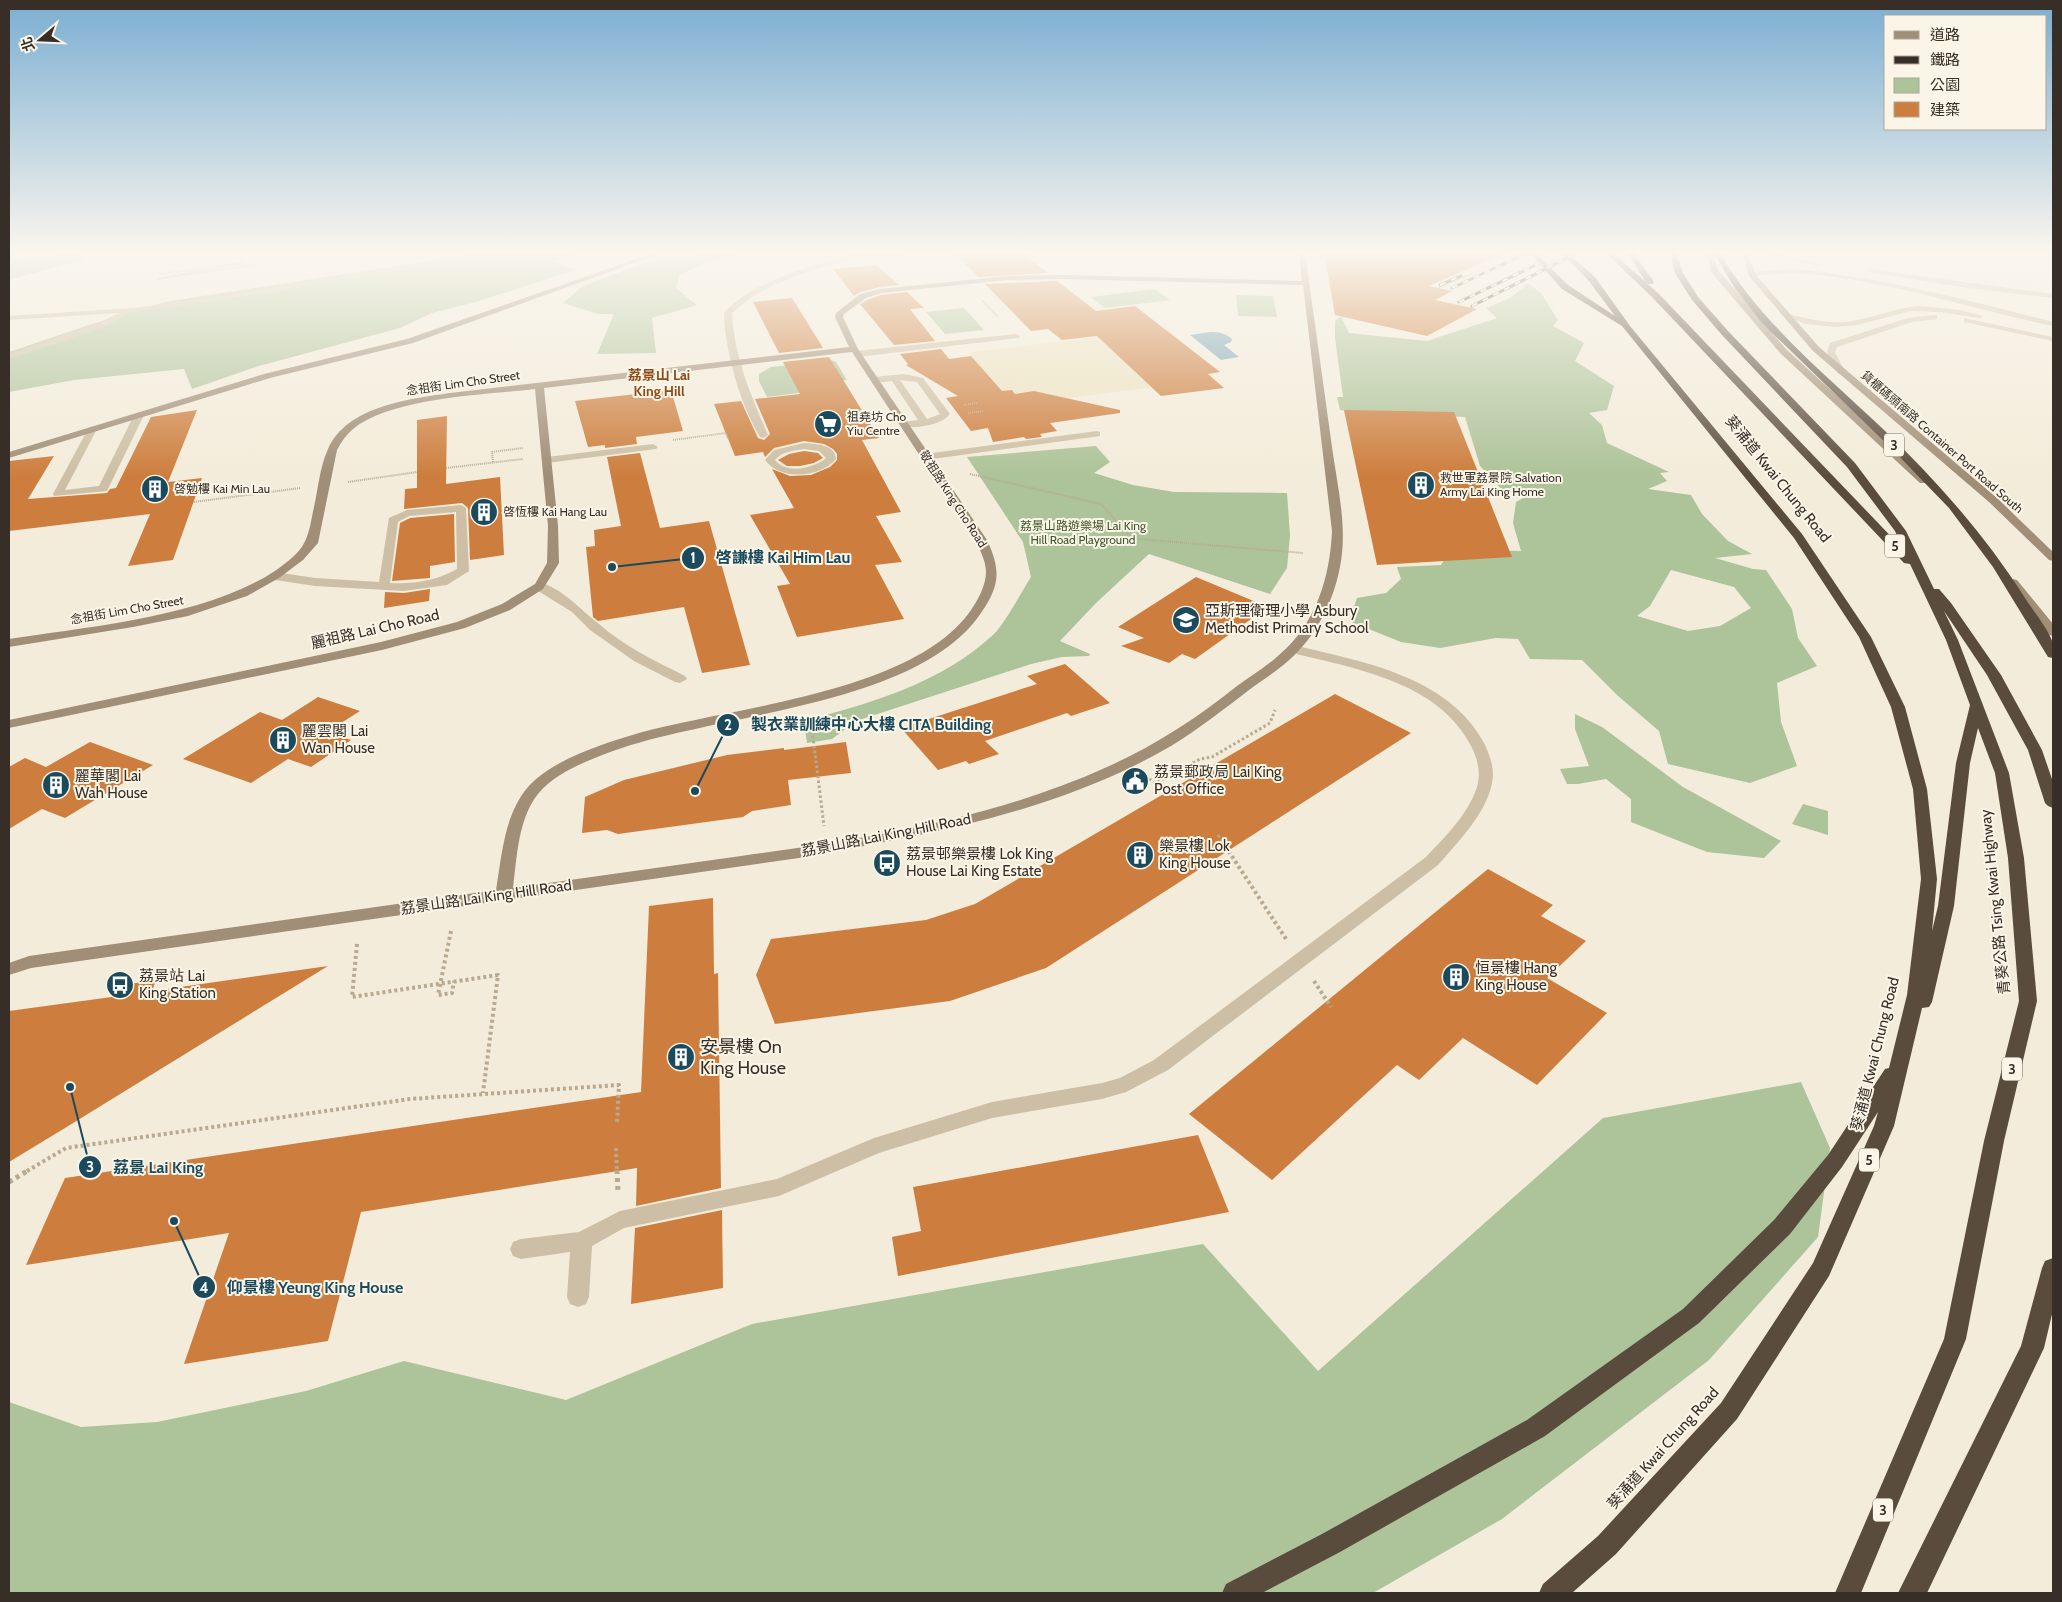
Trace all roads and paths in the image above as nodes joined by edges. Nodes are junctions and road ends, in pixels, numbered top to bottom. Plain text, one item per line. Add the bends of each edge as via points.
1 (97, 327) edge
2 (450, 327) edge
3 (727, 327) edge
4 (844, 327) edge
5 (1312, 327) edge
6 (1688, 327) edge
7 (1720, 327) edge
8 (1762, 327) edge
9 (1770, 327) edge
10 (1797, 327) edge
11 (1834, 327) edge
12 (1890, 327) edge
13 (2001, 327) edge
14 (2024, 327) edge
15 (1627, 328) edge
16 (2053, 334) edge
17 (1864, 335) junction
18 (1016, 336) dead end
19 (2053, 339) edge
20 (855, 352) junction
21 (9, 357) edge
22 (734, 363) junction
23 (1841, 372) junction
24 (894, 378) junction
25 (874, 380) junction
26 (539, 385) junction
27 (984, 411) dead end
28 (971, 412) dead end
29 (139, 415) junction
30 (924, 422) junction
31 (904, 424) junction
32 (92, 429) junction
33 (763, 434) dead end
34 (1098, 434) dead end
35 (728, 439) dead end
36 (666, 441) dead end
37 (768, 446) dead end
38 (653, 447) dead end
39 (9, 455) edge
40 (772, 456) junction
41 (925, 457) junction
42 (547, 460) junction
43 (499, 462) dead end
44 (446, 468) dead end
45 (969, 473) dead end
46 (1302, 553) dead end
47 (2053, 558) edge
48 (275, 576) junction
49 (384, 585) junction
50 (539, 586) junction
51 (2053, 632) edge
52 (9, 643) edge
53 (1293, 649) junction
54 (2053, 654) edge
55 (680, 679) dead end
56 (1976, 706) junction
57 (1275, 710) dead end
58 (810, 719) dead end
59 (9, 724) edge
60 (1156, 784) dead end
61 (2053, 803) edge
62 (824, 827) dead end
63 (1218, 834) dead end
64 (504, 894) junction
65 (451, 931) dead end
66 (1288, 942) dead end
67 (357, 944) dead end
68 (9, 959) edge
69 (30, 962) junction
70 (9, 969) edge
71 (1309, 974) dead end
72 (454, 981) junction
73 (1331, 1007) dead end
74 (483, 1093) junction
75 (617, 1124) dead end
76 (616, 1148) dead end
77 (9, 1182) edge
78 (620, 1220) junction
79 (582, 1241) junction
80 (522, 1249) dead end
81 (2053, 1268) edge
82 (578, 1297) dead end
83 (1235, 1593) edge
84 (1552, 1593) edge
85 (1848, 1593) edge
86 (1911, 1593) edge

1 - 21 street
2 - 29 street via 410,341 267,376
3 - 22 street
4 - 20 street, 敬祖路 King Cho Road
5 - 53 street, 荔景山路 Lai King Hill Road via 1338,545 1330,586 1319,612
6 - 61 highway, 5 via 1889,539 1947,606 1994,675 2035,750
7 - 56 highway, 青葵公路 Tsing Kwai Highway / 3 via 1851,465 1900,531 1952,640
8 - 51 street via 1783,351 1943,498
9 - 54 highway, 3 via 1952,505 2020,598
10 - 23 street, 貨櫃碼頭南路 Container Port Road South
11 - 17 street
12 - 17 street
13 - 19 street
14 - 16 street
15 - 84 highway, 葵涌道 Kwai Chung Road / 5 via 1798,536 1865,637 1898,707 1920,789 1929,879 1916,995 1884,1126 1821,1269 1729,1411 1607,1545
17 - 23 street via 1833,344 1832,352
18 - 20 street
20 - 22 street, 念祖街 Lim Cho Street
20 - 25 street, 敬祖路 King Cho Road
22 - 26 street, 念祖街 Lim Cho Street
22 - 33 street
23 - 47 street, 貨櫃碼頭南路 Container Port Road South via 1993,500
24 - 25 street
24 - 30 street
24 - 30 street via 904,376 920,380 945,414
25 - 31 street, 敬祖路 King Cho Road
26 - 42 street, 麗祖路 Lai Cho Road
26 - 48 street, 念祖街 Lim Cho Street via 424,400 387,410 352,426 334,444 312,543 299,558
27 - 28 path
29 - 32 street
29 - 32 street via 103,489 58,494
30 - 31 street
31 - 41 street, 敬祖路 King Cho Road
32 - 39 street
34 - 41 street
35 - 36 path via 726,433
37 - 40 street
38 - 42 street
40 - 40 street via 784,449 804,446 822,448 831,455 827,463 802,470 776,467 770,460
41 - 64 street, 敬祖路 King Cho Road via 988,554 992,578 982,606 962,630 903,667 843,690 644,736 588,756 543,780 521,807
42 - 50 street, 麗祖路 Lai Cho Road via 553,563
43 - 44 path
45 - 46 path via 1101,504 1128,534 1139,539
48 - 49 street via 315,582
48 - 52 street, 念祖街 Lim Cho Street via 235,596 184,613
49 - 49 street via 393,520 407,514 461,508 463,571 443,582 404,588
50 - 55 street via 576,609 594,627 639,658
50 - 59 street, 麗祖路 Lai Cho Road via 506,607 460,625 382,646
53 - 64 street, 荔景山路 Lai King Hill Road via 1223,705 1153,750 1084,782 1004,810 806,852
53 - 78 street via 1397,678 1440,702 1470,730 1480,746 1484,761 1484,789 1467,819 1432,861 1161,1065 1126,1084 992,1110 874,1146 779,1187
56 - 83 highway via 1963,763 1946,906 1923,1003 1890,1078 1835,1160 1782,1227 1691,1316 1536,1428
56 - 85 highway, 青葵公路 Tsing Kwai Highway / 3 via 2002,773 2016,858 2028,1001 1994,1142 1955,1339
57 - 60 path via 1270,724
58 - 62 path
63 - 66 path
64 - 69 street, 荔景山路 Lai King Hill Road
65 - 72 path via 438,994 452,993
67 - 72 path via 352,997
68 - 69 street, 荔景山路 Lai King Hill Road
69 - 70 street, 荔景山路 Lai King Hill Road
71 - 73 path
72 - 74 path via 498,975
74 - 75 path via 619,1085
74 - 77 path via 410,1099 66,1148
76 - 78 path
78 - 79 street
79 - 80 street
79 - 82 street
81 - 86 highway via 2032,1348

